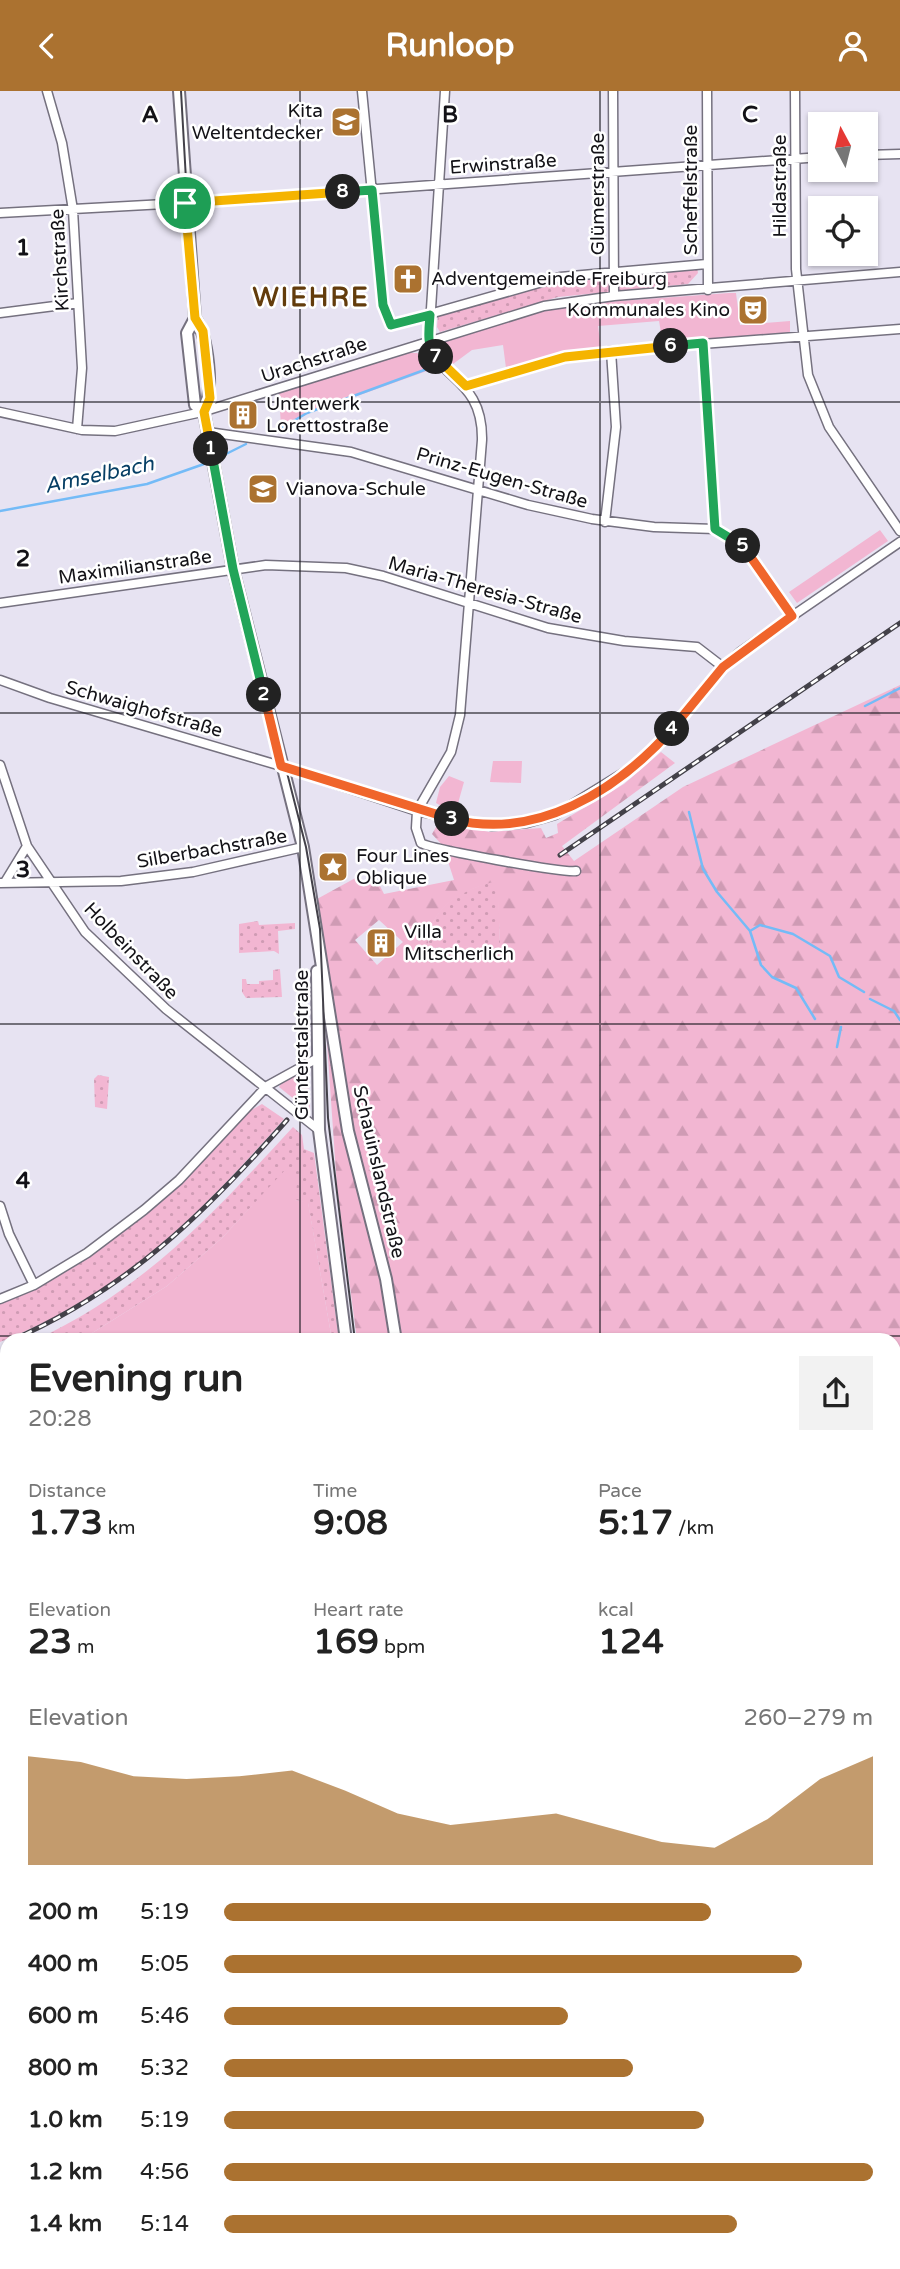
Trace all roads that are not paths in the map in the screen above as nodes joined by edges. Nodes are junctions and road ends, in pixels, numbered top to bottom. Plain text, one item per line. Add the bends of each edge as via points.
1 (47, 91) edge
2 (179, 91) edge
3 (362, 91) edge
4 (445, 91) edge
5 (613, 91) edge
6 (707, 91) edge
7 (795, 91) edge
8 (900, 154) edge
9 (878, 155) edge
10 (808, 158) edge
11 (796, 159) junction
12 (706, 165) junction
13 (614, 173) junction
14 (438, 184) junction
15 (372, 190) junction
16 (186, 203) junction
17 (73, 210) junction
18 (0, 213) edge
19 (707, 264) junction
20 (613, 270) junction
21 (900, 272) edge
22 (797, 282) junction
23 (708, 290) junction
24 (614, 296) junction
25 (78, 303) junction
26 (0, 313) edge
27 (430, 315) junction
28 (195, 318) junction
29 (900, 328) edge
30 (802, 335) junction
31 (429, 340) junction
32 (703, 343) junction
33 (611, 351) junction
34 (466, 386) junction
35 (0, 412) edge
36 (204, 412) junction
37 (77, 429) junction
38 (208, 432) junction
39 (478, 489) junction
40 (605, 522) junction
41 (715, 529) junction
42 (900, 531) edge
43 (900, 542) edge
44 (233, 569) junction
45 (0, 603) edge
46 (469, 604) junction
47 (792, 616) junction
48 (723, 667) junction
49 (0, 680) edge
50 (0, 765) edge
51 (281, 766) junction
52 (417, 811) junction
53 (27, 846) junction
54 (303, 847) junction
55 (576, 871) dead end
56 (51, 882) junction
57 (2, 883) edge
58 (319, 960) junction
59 (328, 1011) joint
60 (316, 1059) junction
61 (267, 1086) junction
62 (319, 1130) junction
63 (0, 1206) edge
64 (34, 1285) junction
65 (0, 1299) edge
66 (344, 1333) edge
67 (395, 1333) edge

1 - 17 street, Kirchstraße via 62,143
2 - 16 main road, Günterstalstraße
3 - 15 street
4 - 14 street
5 - 13 street, Glümerstraße
6 - 12 street, Scheffelstraße
7 - 11 street, Hildastraße
8 - 9 street
10 - 11 street, Erwinstraße
11 - 12 street, Erwinstraße
11 - 22 street, Hildastraße
12 - 13 street, Erwinstraße
12 - 19 street, Scheffelstraße
13 - 14 street, Erwinstraße
13 - 20 street, Glümerstraße
14 - 15 street, Erwinstraße
14 - 27 street
15 - 16 street, Erwinstraße
15 - 27 street via 383,305 391,325
16 - 17 street, Erwinstraße
16 - 28 main road, Günterstalstraße
17 - 18 street, Erwinstraße
17 - 25 street, Kirchstraße
19 - 20 street
19 - 23 street, Scheffelstraße
20 - 24 street, Glümerstraße
20 - 27 street via 560,277
21 - 22 street, Urachstraße
22 - 23 street, Urachstraße
22 - 30 street, Hildastraße
23 - 24 street, Urachstraße
24 - 31 street, Urachstraße via 516,313
25 - 26 street
25 - 37 street, Kirchstraße via 82,368
27 - 31 street
28 - 36 main road, Günterstalstraße via 203,331 210,398
28 - 36 main road, Günterstalstraße via 187,333 195,405
29 - 30 street
30 - 32 street
30 - 42 street, Hildastraße via 808,375 830,427
31 - 34 street via 432,353
31 - 36 street, Urachstraße
32 - 33 street
32 - 41 street
33 - 34 street via 565,357
33 - 40 street via 616,428
34 - 39 street via 481,415
35 - 37 street, Urachstraße
36 - 37 street, Urachstraße via 115,431
36 - 38 main road, Günterstalstraße
38 - 39 street, Prinz-Eugen-Straße via 330,447
38 - 44 main road, Günterstalstraße
39 - 40 street, Prinz-Eugen-Straße
39 - 46 street
40 - 41 street, Prinz-Eugen-Straße
41 - 47 street, Prinz-Eugen-Straße via 742,544
43 - 47 street, Schwaighofstraße
44 - 45 street, Maximilianstraße
44 - 46 street, Maria-Theresia-Straße via 266,565 346,568
44 - 51 main road, Günterstalstraße
46 - 48 street, Maria-Theresia-Straße via 586,635 697,647
46 - 52 street via 457,734
47 - 48 street, Schwaighofstraße
48 - 52 street, Schwaighofstraße via 660,743 633,767 567,809 527,823 492,825
49 - 51 street, Schwaighofstraße
50 - 53 street, Holbeinstraße
51 - 52 street, Schwaighofstraße
51 - 54 main road, Günterstalstraße
52 - 55 street via 417,835 427,847
53 - 56 street, Holbeinstraße
53 - 57 street
54 - 56 street, Silberbachstraße via 193,872 121,881
54 - 58 main road, Günterstalstraße
56 - 57 street, Silberbachstraße
56 - 61 street, Holbeinstraße via 85,932 142,988
58 - 59 main road, Günterstalstraße
58 - 60 main road, Günterstalstraße
59 - 67 main road, Schauinslandstraße via 348,1131 386,1279
60 - 61 street
60 - 62 main road, Günterstalstraße
61 - 62 street, Holbeinstraße
61 - 64 street via 145,1210
62 - 66 main road
63 - 64 street
64 - 65 street

